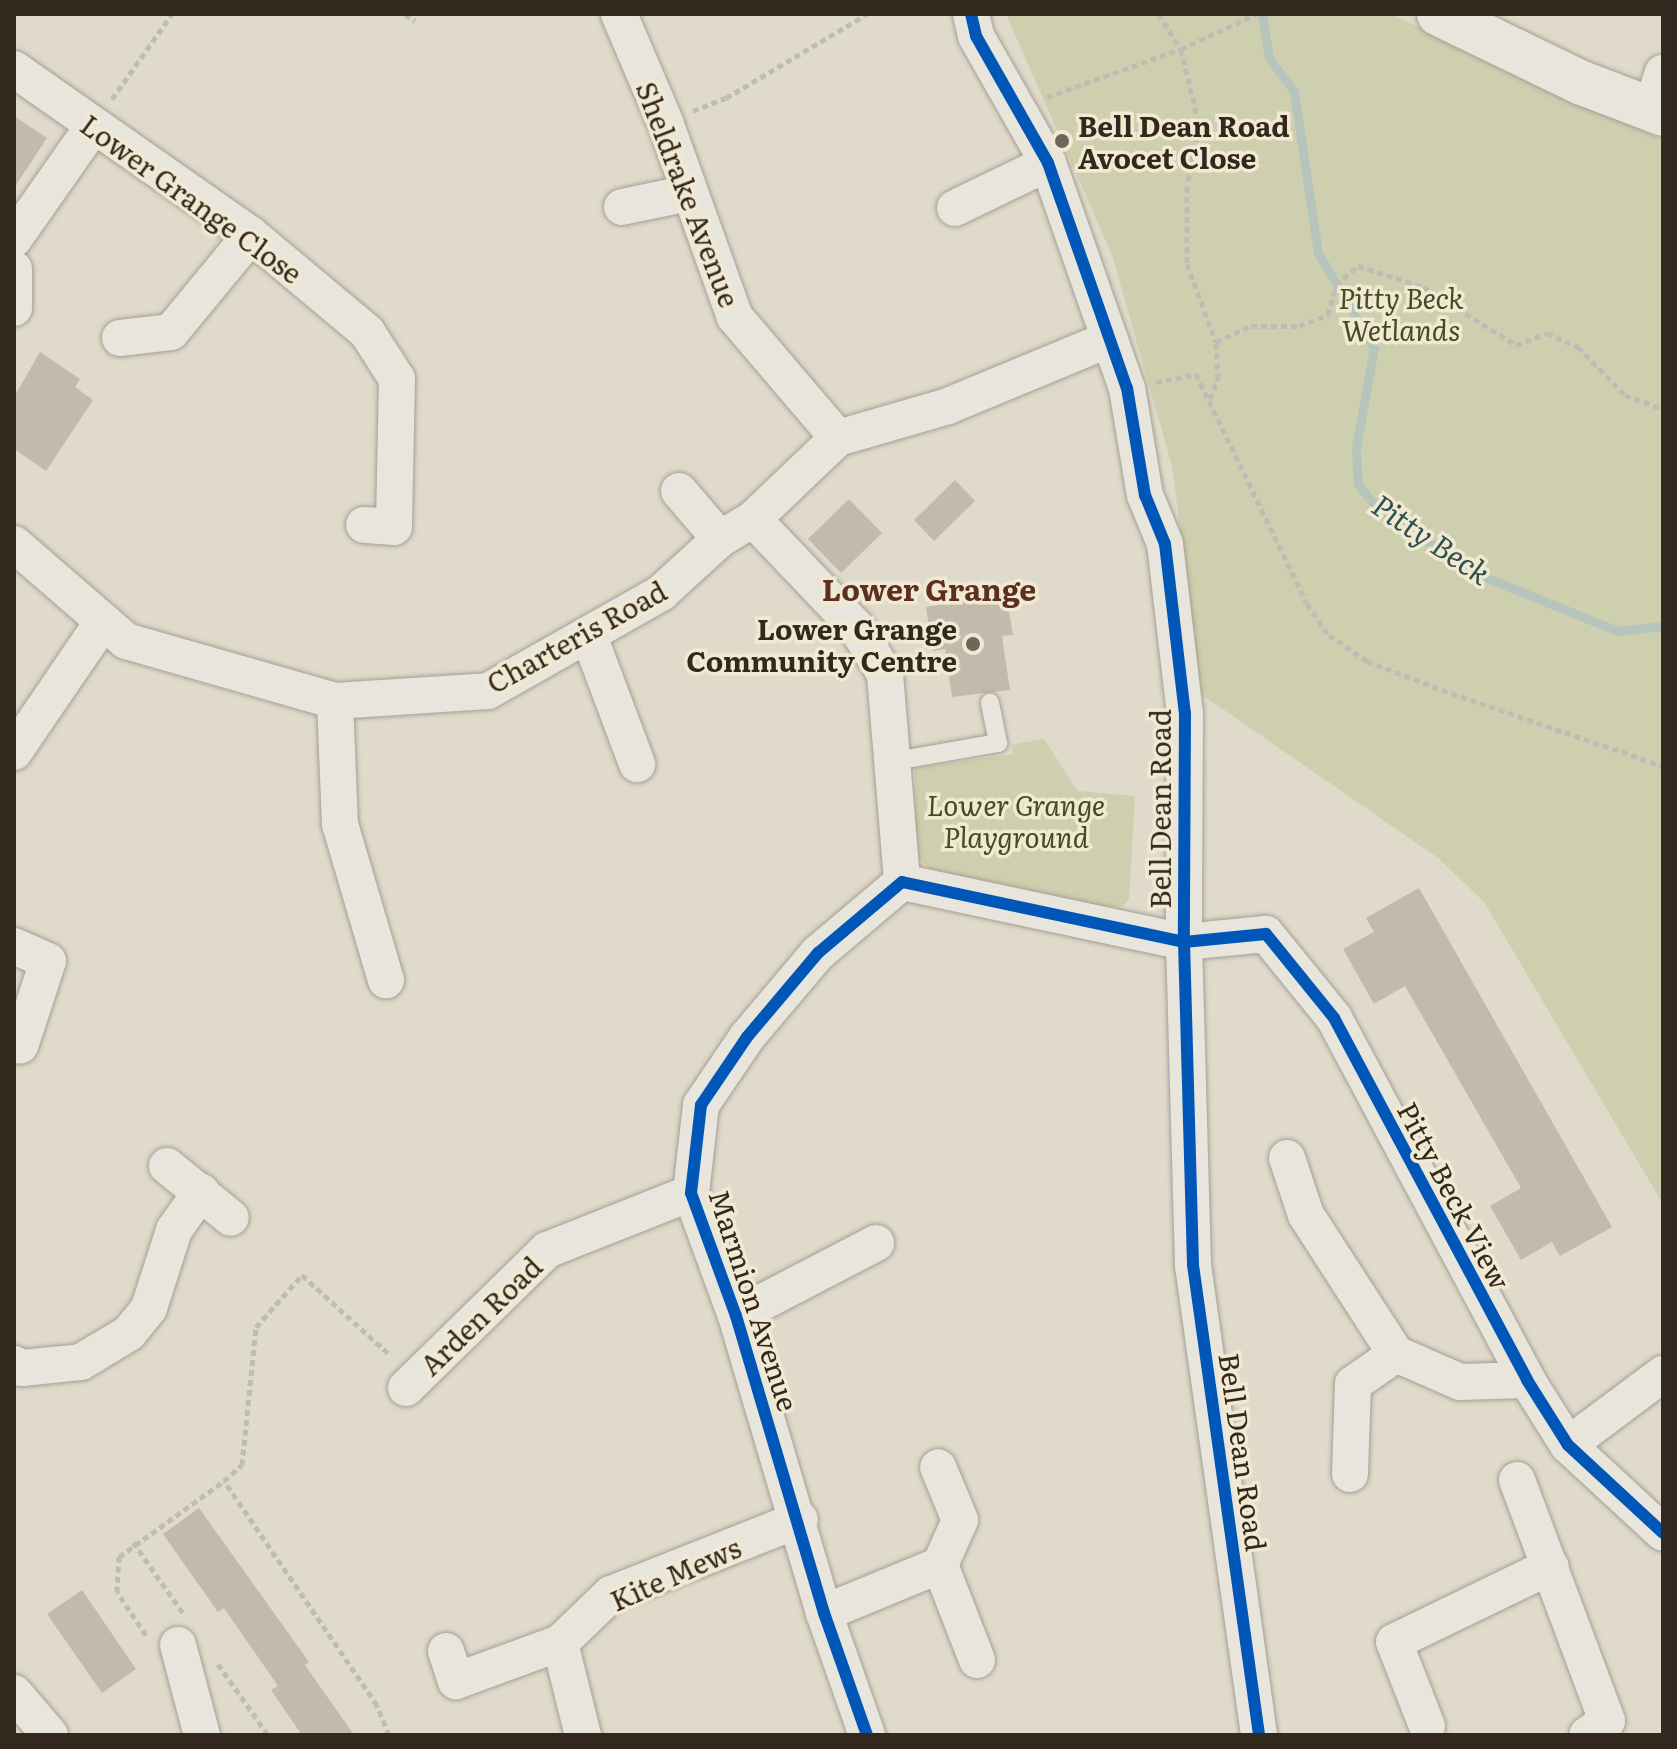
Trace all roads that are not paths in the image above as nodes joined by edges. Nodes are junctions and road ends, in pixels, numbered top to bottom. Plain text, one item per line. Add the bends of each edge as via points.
1 (619, 14) edge
2 (971, 14) edge
3 (1439, 14) edge
4 (14, 69) edge
5 (1659, 99) edge
6 (93, 126) junction
7 (1048, 163) junction
8 (689, 193) junction
9 (622, 207) dead end
10 (955, 208) dead end
11 (251, 235) junction
12 (14, 239) edge
13 (14, 269) edge
14 (14, 308) edge
15 (120, 338) dead end
16 (1110, 339) junction
17 (838, 438) junction
18 (679, 491) dead end
19 (753, 519) junction
20 (364, 525) dead end
21 (720, 539) junction
22 (14, 544) edge
23 (102, 623) junction
24 (589, 636) junction
25 (335, 701) junction
26 (990, 703) dead end
27 (14, 752) edge
28 (895, 761) junction
29 (637, 764) dead end
30 (902, 882) junction
31 (1184, 942) junction
32 (14, 946) edge
33 (386, 980) dead end
34 (20, 1046) dead end
35 (1287, 1158) dead end
36 (167, 1166) dead end
37 (201, 1192) junction
38 (691, 1193) junction
39 (231, 1218) dead end
40 (876, 1243) dead end
41 (736, 1316) junction
42 (1396, 1354) junction
43 (14, 1364) edge
44 (1663, 1374) edge
45 (1527, 1380) junction
46 (410, 1384) road end
47 (1568, 1445) junction
48 (938, 1467) dead end
49 (1350, 1474) dead end
50 (1517, 1480) dead end
51 (800, 1519) junction
52 (1663, 1533) edge
53 (940, 1565) junction
54 (1551, 1566) junction
55 (824, 1613) junction
56 (560, 1643) junction
57 (178, 1645) road end
58 (446, 1651) dead end
59 (977, 1660) dead end
60 (14, 1693) edge
61 (1427, 1726) dead end
62 (1597, 1728) edge
63 (50, 1735) edge
64 (202, 1735) edge
65 (583, 1735) edge
66 (867, 1735) edge
67 (1259, 1735) edge

1 - 8 street, Sheldrake Avenue
2 - 7 street, Bell Dean Road via 976,36
3 - 5 main road via 1582,83
4 - 6 street, Lower Grange Close
6 - 11 street, Lower Grange Close
6 - 12 street
7 - 10 street
7 - 16 street, Bell Dean Road
8 - 9 street
8 - 17 street, Sheldrake Avenue via 735,317
11 - 15 street via 171,332
11 - 20 street, Lower Grange Close via 367,332 397,379 394,527
13 - 14 street
16 - 17 street, Charteris Road via 948,406
16 - 31 street, Bell Dean Road via 1127,388 1145,495 1165,544 1185,713
17 - 19 street, Charteris Road
18 - 21 street
19 - 21 street, Charteris Road
19 - 28 street via 856,627 885,674
21 - 24 street, Charteris Road via 661,593
22 - 23 street, Charteris Road
23 - 25 street, Charteris Road via 126,641
23 - 27 street
24 - 25 street, Charteris Road via 488,691
24 - 29 street
25 - 33 street via 340,824
26 - 28 lane via 998,743
28 - 30 street
30 - 31 street
30 - 38 street, Marmion Avenue via 818,953 747,1037 701,1105
31 - 45 street, Pitty Beck View via 1266,934 1334,1018
31 - 67 street, Bell Dean Road via 1193,1265
32 - 34 street via 48,961
35 - 42 street via 1306,1215
36 - 37 street
37 - 39 street
37 - 43 street via 174,1230 149,1308 129,1333 81,1362 22,1368
38 - 41 street, Marmion Avenue
38 - 46 street, Arden Road via 547,1250
40 - 41 street, Marmion Avenue
41 - 51 street, Marmion Avenue
42 - 45 street via 1460,1382
42 - 49 street via 1353,1384
44 - 47 street
45 - 47 street, Pitty Beck View
47 - 52 street, Pitty Beck View
48 - 53 street via 960,1520
50 - 54 street
51 - 55 street, Marmion Avenue
51 - 56 street, Kite Mews via 611,1594
53 - 55 street
53 - 59 street
54 - 61 street via 1394,1642
54 - 62 street
55 - 66 street, Marmion Avenue
56 - 58 street, Kite Mews via 456,1681
56 - 65 street
57 - 64 street
60 - 63 street

